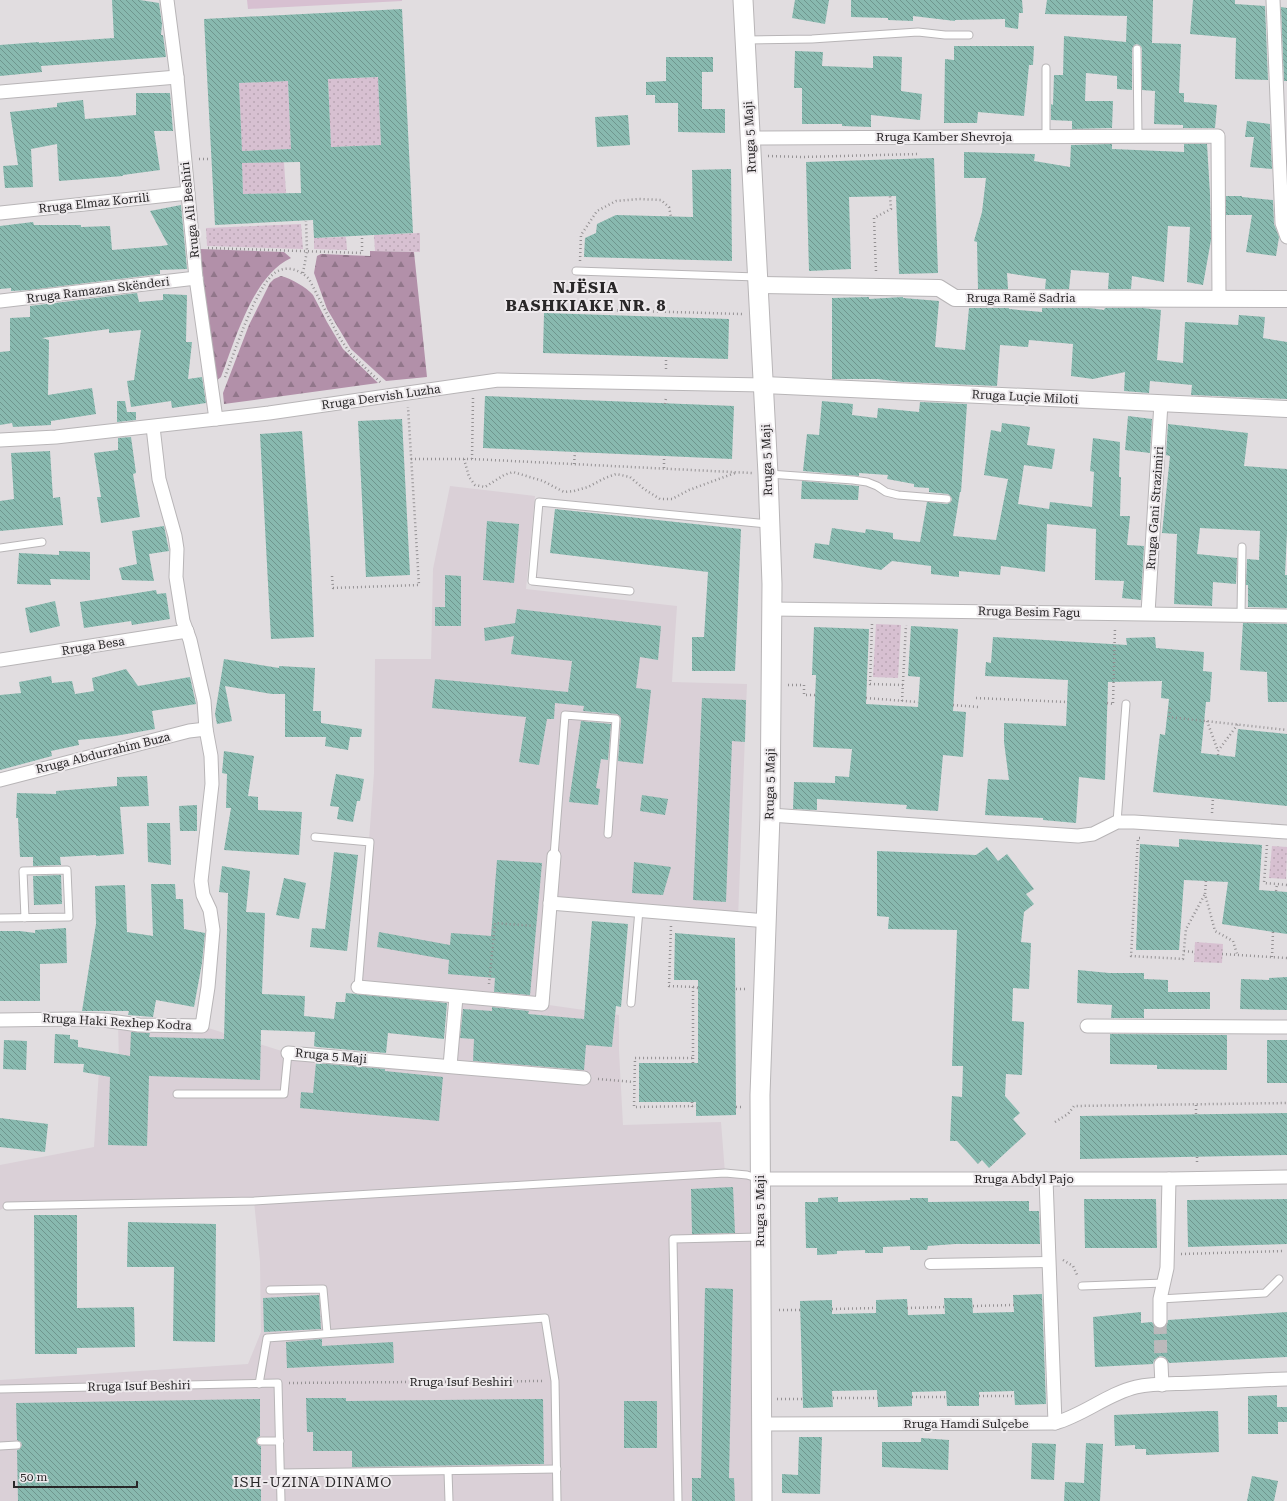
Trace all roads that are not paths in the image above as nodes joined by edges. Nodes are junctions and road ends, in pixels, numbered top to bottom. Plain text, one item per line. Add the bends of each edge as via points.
1 (167, 0) edge
2 (743, 0) edge
3 (1272, 0) edge
4 (969, 35) dead end
5 (745, 40) junction
6 (1137, 49) dead end
7 (1046, 68) dead end
8 (177, 77) junction
9 (0, 92) edge
10 (1138, 136) junction
11 (1046, 137) junction
12 (750, 146) junction
13 (188, 193) junction
14 (0, 214) edge
15 (1287, 238) edge
16 (579, 271) road end
17 (196, 278) junction
18 (757, 281) junction
19 (1219, 298) junction
20 (1287, 299) edge
21 (0, 301) edge
22 (764, 385) junction
23 (1161, 403) junction
24 (1287, 409) edge
25 (216, 420) junction
26 (153, 427) junction
27 (0, 440) edge
28 (768, 474) junction
29 (947, 499) dead end
30 (769, 524) junction
31 (42, 542) dead end
32 (1242, 547) dead end
33 (0, 548) edge
34 (630, 591) dead end
35 (772, 609) junction
36 (1148, 614) junction
37 (1241, 615) junction
38 (1287, 616) edge
39 (187, 631) junction
40 (0, 660) edge
41 (1126, 704) dead end
42 (206, 728) junction
43 (0, 780) edge
44 (770, 815) junction
45 (1117, 822) junction
46 (1287, 832) edge
47 (608, 834) dead end
48 (315, 837) dead end
49 (554, 856) joint
50 (550, 903) junction
51 (639, 910) junction
52 (0, 918) edge
53 (25, 918) junction
54 (766, 921) junction
55 (358, 987) joint
56 (456, 997) junction
57 (631, 1003) dead end
58 (0, 1020) edge
59 (1086, 1026) dead end
60 (1287, 1027) edge
61 (288, 1053) joint
62 (450, 1066) junction
63 (584, 1078) road end
64 (177, 1094) dead end
65 (1287, 1177) edge
66 (760, 1179) junction
67 (1046, 1179) junction
68 (1169, 1179) junction
69 (7, 1206) dead end
70 (760, 1237) junction
71 (1049, 1257) junction
72 (930, 1264) dead end
73 (1279, 1279) dead end
74 (1164, 1283) junction
75 (1082, 1286) road end
76 (270, 1290) dead end
77 (1160, 1299) junction
78 (1160, 1321) tunnel mouth
79 (327, 1333) junction
80 (1161, 1364) tunnel mouth
81 (1287, 1379) edge
82 (259, 1384) junction
83 (1162, 1385) junction
84 (0, 1389) edge
85 (1055, 1423) junction
86 (761, 1424) junction
87 (260, 1441) dead end
88 (280, 1441) junction
89 (17, 1445) dead end
90 (0, 1446) edge
91 (557, 1469) junction
92 (448, 1471) junction
93 (281, 1473) junction
94 (281, 1501) edge
95 (449, 1501) edge
96 (557, 1501) edge
97 (678, 1501) edge
98 (762, 1501) edge

1 - 8 street, Rruga Ali Beshiri
2 - 5 main road, Rruga 5 Maji
3 - 15 street via 1282,223
4 - 5 lane via 918,32 812,39
5 - 12 main road, Rruga 5 Maji
6 - 10 lane
7 - 11 lane
8 - 9 street
8 - 13 street, Rruga Ali Beshiri
10 - 11 street, Rruga Kamber Shevroja
10 - 19 street, Rruga Kamber Shevroja via 1218,136
11 - 12 street, Rruga Kamber Shevroja
12 - 18 main road, Rruga 5 Maji
13 - 14 street, Rruga Elmaz Korrili
13 - 17 street, Rruga Ali Beshiri
16 - 18 lane
17 - 21 street, Rruga Ramazan Skënderi
17 - 25 street, Rruga Ali Beshiri
18 - 19 street, Rruga Ramë Sadria via 939,288 955,298
18 - 22 main road, Rruga 5 Maji
19 - 20 street, Rruga Ramë Sadria
22 - 23 street, Rruga Luçie Miloti
22 - 25 street, Rruga Dervish Luzha via 498,380
22 - 28 main road, Rruga 5 Maji
23 - 24 street, Rruga Luçie Miloti
23 - 36 street, Rruga Gani Strazimiri
25 - 26 street, Rruga Dervish Luzha
26 - 27 street, Rruga Dervish Luzha
26 - 39 street, Rruga Haki Rexhep Kodra via 159,479 175,536 176,577
28 - 29 lane via 853,480 867,482 898,495
28 - 30 main road, Rruga 5 Maji
30 - 34 lane via 539,502 532,581
30 - 35 main road, Rruga 5 Maji
31 - 33 lane
32 - 37 lane
35 - 36 street, Rruga Besim Fagu
35 - 44 main road, Rruga 5 Maji
36 - 37 street, Rruga Besim Fagu
37 - 38 street, Rruga Besim Fagu
39 - 40 street, Rruga Besa
39 - 42 street, Rruga Haki Rexhep Kodra via 204,701
41 - 45 lane
42 - 43 street, Rruga Abdurrahim Buza
42 - 58 street, Rruga Haki Rexhep Kodra via 212,784 201,881 213,930 202,1026 139,1025 74,1018
44 - 45 street via 1078,836 1093,834
44 - 54 main road, Rruga 5 Maji
45 - 46 street
47 - 49 lane via 616,719 565,715
48 - 55 lane via 370,842
49 - 50 street
50 - 51 street
50 - 56 street via 542,1004
51 - 54 street
51 - 57 lane
52 - 53 lane
53 - 53 lane via 69,917 67,870 23,871
54 - 66 main road, Rruga 5 Maji
55 - 56 street
56 - 62 street
59 - 60 street
61 - 62 street, Rruga 5 Maji
61 - 64 lane, Rruga 5 Maji via 284,1094
62 - 63 street, Rruga 5 Maji
65 - 68 street, Rruga Abdyl Pajo
66 - 67 street, Rruga Abdyl Pajo
66 - 69 lane via 725,1173 254,1201
66 - 70 main road, Rruga 5 Maji
67 - 68 street, Rruga Abdyl Pajo
67 - 71 street
68 - 74 street via 1168,1255
70 - 86 main road, Rruga 5 Maji
70 - 97 lane via 673,1239
71 - 72 street
71 - 85 street
73 - 77 lane via 1265,1293
74 - 75 lane
74 - 77 street
76 - 79 lane via 323,1289
77 - 78 street
79 - 82 lane via 267,1338
79 - 91 lane via 545,1318 555,1381
80 - 83 street
81 - 83 street, Rruga Hamdi Sulçebe
82 - 84 lane, Rruga Isuf Beshiri
82 - 88 lane, Rruga Isuf Beshiri via 278,1383
83 - 85 street, Rruga Hamdi Sulçebe via 1136,1387 1078,1415
85 - 86 street, Rruga Hamdi Sulçebe
86 - 98 main road, Rruga 5 Maji
87 - 88 lane
88 - 93 lane
89 - 90 lane
91 - 92 lane
91 - 96 lane
92 - 93 lane
92 - 95 lane
93 - 94 lane

